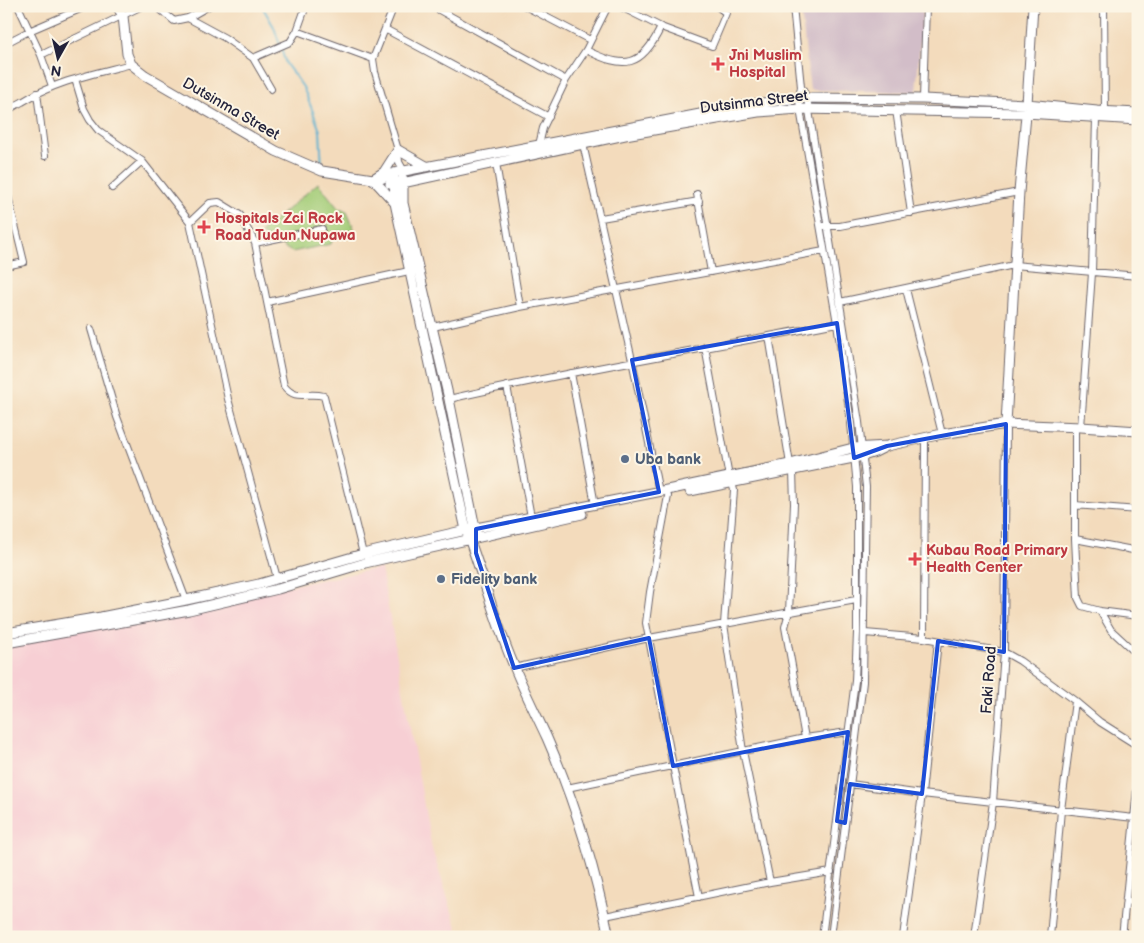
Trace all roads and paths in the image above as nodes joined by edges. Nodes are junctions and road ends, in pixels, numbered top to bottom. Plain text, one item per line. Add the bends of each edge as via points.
1 (18, 6) edge
2 (87, 6) edge
3 (117, 6) edge
4 (142, 6) edge
5 (156, 6) edge
6 (209, 6) edge
7 (306, 6) edge
8 (394, 6) edge
9 (432, 6) edge
10 (526, 6) edge
11 (608, 6) edge
12 (620, 6) edge
13 (717, 6) edge
14 (793, 6) edge
15 (926, 6) edge
16 (1033, 6) edge
17 (1104, 6) edge
18 (123, 16) junction
19 (188, 18) junction
20 (661, 27) junction
21 (385, 29) junction
22 (30, 31) junction
23 (297, 31) junction
24 (590, 40) junction
25 (6, 43) edge
26 (586, 50) junction
27 (41, 55) junction
28 (253, 58) junction
29 (373, 59) junction
30 (131, 64) junction
31 (74, 79) junction
32 (566, 80) junction
33 (52, 86) junction
34 (271, 89) dead end
35 (37, 92) junction
36 (803, 98) junction
37 (923, 99) junction
38 (804, 108) junction
39 (1026, 108) junction
40 (896, 110) junction
41 (1104, 111) junction
42 (6, 113) edge
43 (1138, 113) edge
44 (549, 116) junction
45 (1096, 118) junction
46 (1138, 120) edge
47 (583, 144) junction
48 (539, 145) junction
49 (398, 150) junction
50 (45, 156) dead end
51 (142, 161) junction
52 (399, 162) junction
53 (496, 162) junction
54 (426, 166) junction
55 (404, 171) junction
56 (394, 173) junction
57 (377, 179) junction
58 (417, 180) junction
59 (403, 183) junction
60 (394, 185) junction
61 (6, 188) edge
62 (112, 188) dead end
63 (1019, 192) junction
64 (399, 203) junction
65 (911, 213) junction
66 (600, 218) junction
67 (190, 222) junction
68 (824, 226) junction
69 (322, 229) dead end
70 (255, 243) junction
71 (824, 251) junction
72 (1014, 265) junction
73 (6, 266) edge
74 (409, 271) junction
75 (711, 272) junction
76 (1092, 273) junction
77 (1138, 276) edge
78 (906, 289) junction
79 (616, 290) junction
80 (268, 302) junction
81 (840, 302) junction
82 (520, 307) junction
83 (837, 323) junction
84 (433, 327) junction
85 (91, 328) dead end
86 (769, 336) junction
87 (705, 347) junction
88 (632, 360) junction
89 (571, 373) junction
90 (506, 386) junction
91 (449, 400) junction
92 (1006, 424) junction
93 (1078, 427) junction
94 (1138, 431) edge
95 (942, 434) junction
96 (925, 438) junction
97 (858, 452) junction
98 (791, 467) junction
99 (730, 480) junction
100 (663, 494) junction
101 (595, 505) junction
102 (1075, 505) junction
103 (1138, 510) edge
104 (531, 517) junction
105 (472, 534) junction
106 (1075, 539) junction
107 (1138, 551) edge
108 (363, 554) junction
109 (276, 578) junction
110 (186, 600) junction
111 (856, 600) junction
112 (1100, 611) junction
113 (789, 612) junction
114 (1138, 616) edge
115 (724, 624) junction
116 (6, 632) edge
117 (865, 633) junction
118 (649, 638) junction
119 (924, 638) junction
120 (938, 641) junction
121 (6, 643) edge
122 (1004, 652) junction
123 (1138, 655) edge
124 (514, 668) junction
125 (1075, 701) junction
126 (848, 732) junction
127 (805, 738) junction
128 (1138, 746) edge
129 (743, 751) junction
130 (673, 766) junction
131 (1138, 778) edge
132 (850, 784) junction
133 (567, 788) junction
134 (922, 794) junction
135 (993, 802) junction
136 (1061, 810) junction
137 (1134, 818) junction
138 (837, 822) junction
139 (845, 822) junction
140 (1135, 838) edge
141 (831, 872) junction
142 (770, 882) junction
143 (699, 897) junction
144 (1126, 901) junction
145 (1138, 903) edge
146 (605, 916) junction
147 (831, 935) edge
148 (609, 937) edge
149 (822, 937) edge
150 (870, 937) edge
151 (903, 937) edge
152 (974, 937) edge
153 (1050, 937) edge
154 (1122, 937) edge

1 - 22 street
2 - 22 street
3 - 18 street
4 - 18 street
5 - 19 street via 174,21
6 - 19 street
7 - 23 street
8 - 21 street
9 - 32 street
10 - 24 street
11 - 24 street
12 - 20 street
13 - 20 street via 726,13 712,46
14 - 36 street
15 - 37 street
16 - 39 street
17 - 41 street
18 - 27 street
18 - 30 street
19 - 28 street
20 - 26 street via 647,52 636,61 600,58
21 - 29 street
21 - 44 street
22 - 25 street
22 - 27 street
23 - 28 street via 290,42
23 - 29 street
24 - 26 street
26 - 32 street
27 - 33 street
28 - 34 street
29 - 49 street
30 - 31 street
30 - 57 street, Dutsinma Street via 276,151 322,171
31 - 33 street
31 - 51 street via 84,109 98,130
32 - 44 street
33 - 35 street
35 - 42 street
35 - 50 street
36 - 37 street, Dutsinma Street
36 - 38 street
36 - 48 street, Dutsinma Street via 747,105
37 - 39 street, Dutsinma Street
38 - 40 street, Dutsinma Street
38 - 47 street, Dutsinma Street via 758,112
38 - 68 street
39 - 40 street, Dutsinma Street
39 - 41 street, Dutsinma Street
39 - 45 street, Dutsinma Street
39 - 63 street
40 - 65 street
41 - 43 street, Dutsinma Street
44 - 48 street
45 - 46 street, Dutsinma Street
45 - 76 street
47 - 53 street, Dutsinma Street
47 - 66 street
48 - 54 street, Dutsinma Street
49 - 52 street
49 - 54 street
49 - 57 street
51 - 62 street
51 - 67 street
52 - 55 street
52 - 56 street
53 - 58 street, Dutsinma Street
53 - 82 street
54 - 55 street, Dutsinma Street
55 - 56 street, Dutsinma Street
55 - 59 street
56 - 57 street, Dutsinma Street
56 - 60 street
57 - 60 street, Dutsinma Street
57 - 64 street
58 - 59 street, Dutsinma Street
58 - 64 street
59 - 60 street, Dutsinma Street
59 - 64 street
60 - 64 street
61 - 73 street via 24,262
63 - 65 street
63 - 72 street
64 - 74 street
64 - 84 street
65 - 68 street
66 - 75 street via 698,198
66 - 79 street
67 - 70 street via 210,203 219,202 240,216
67 - 109 street via 228,399
68 - 71 street
68 - 81 street
69 - 70 street
70 - 80 street
71 - 75 street
71 - 83 street
72 - 76 street
72 - 78 street
72 - 92 street
74 - 80 street
74 - 105 street
75 - 79 street
76 - 77 street
76 - 93 street
78 - 81 street
78 - 95 street
79 - 82 street
79 - 88 street
80 - 108 street via 284,386 298,396 324,396
81 - 97 street
82 - 84 street
83 - 86 street
83 - 97 street
84 - 91 street
85 - 110 street via 117,417
86 - 87 street
86 - 98 street
87 - 88 street
87 - 99 street
88 - 89 street
88 - 100 street
89 - 90 street
89 - 101 street
90 - 91 street
90 - 104 street
91 - 105 street
92 - 93 street
92 - 95 street
92 - 122 street, Faki Road
93 - 94 street
93 - 102 street
95 - 96 street
96 - 97 street
96 - 119 street
97 - 98 street
97 - 111 street
97 - 117 street via 866,486
98 - 99 street
98 - 113 street via 794,504
99 - 100 street
99 - 115 street via 734,490
100 - 101 street
100 - 105 street
100 - 118 street via 646,623
101 - 104 street
102 - 103 street
102 - 106 street
104 - 105 street
105 - 108 street
105 - 121 street via 189,610
105 - 124 street
106 - 107 street
106 - 112 street via 1078,598 1082,606
108 - 109 street
109 - 110 street
110 - 116 street
111 - 113 street
111 - 126 street via 855,681
112 - 114 street
112 - 123 street via 1111,630
113 - 115 street
113 - 127 street via 785,627
115 - 118 street
115 - 129 street
117 - 119 street
117 - 132 street via 863,682
118 - 124 street
118 - 130 street
119 - 120 street
120 - 122 street
120 - 134 street
122 - 125 street
122 - 135 street, Faki Road
124 - 133 street
125 - 128 street via 1100,722
125 - 136 street
126 - 127 street
126 - 138 street
127 - 129 street
129 - 130 street
129 - 142 street
130 - 133 street
130 - 143 street
131 - 137 street
132 - 134 street
132 - 139 street
133 - 146 street
134 - 135 street
134 - 151 street
135 - 136 street
135 - 152 street, Faki Road
136 - 137 street
136 - 153 street
137 - 140 street
138 - 139 street
138 - 141 street
139 - 147 street
140 - 144 street
141 - 142 street
141 - 149 street
142 - 143 street
143 - 146 street
144 - 145 street
144 - 154 street
146 - 148 street
147 - 150 street

